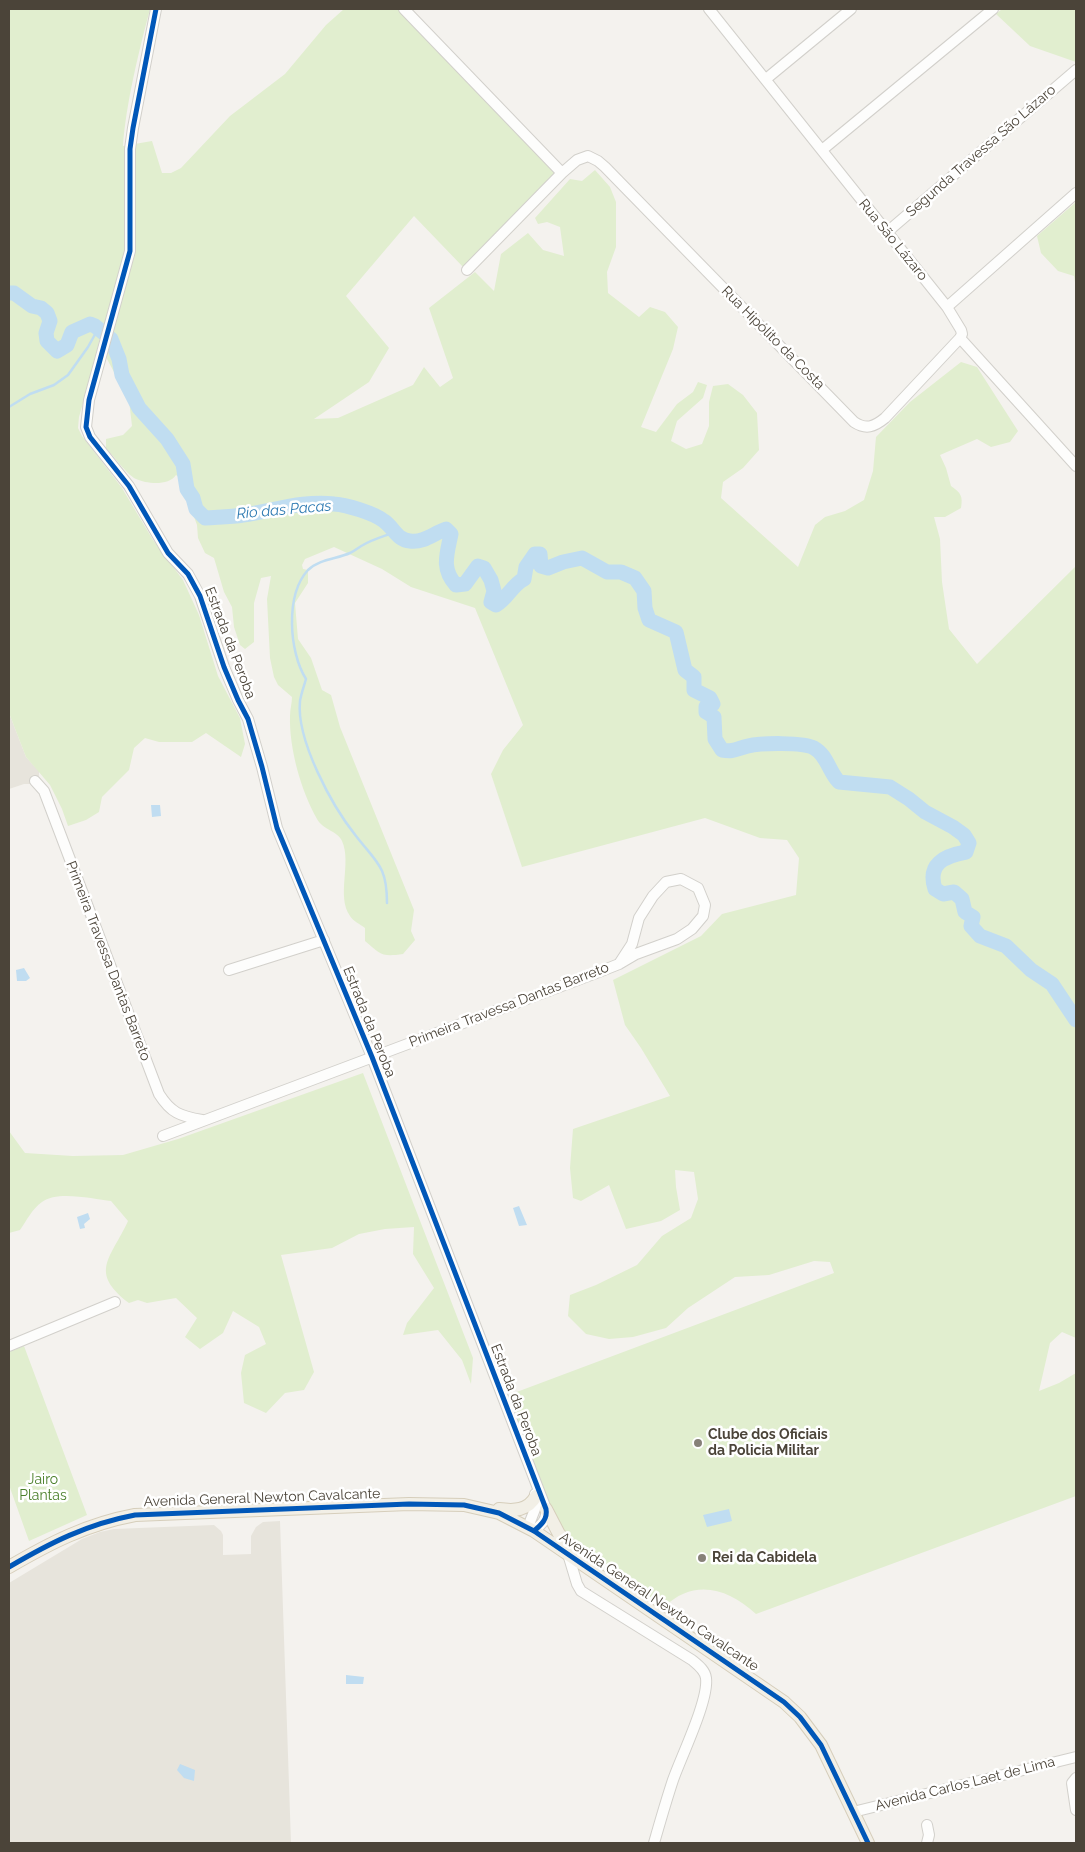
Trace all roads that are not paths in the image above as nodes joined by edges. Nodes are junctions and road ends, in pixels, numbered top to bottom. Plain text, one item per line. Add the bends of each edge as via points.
1 (156, 9) edge
2 (404, 9) edge
3 (709, 9) edge
4 (851, 9) edge
5 (993, 9) edge
6 (1076, 70) edge
7 (766, 79) junction
8 (822, 150) junction
9 (562, 173) junction
10 (1076, 193) edge
11 (886, 233) junction
12 (467, 270) dead end
13 (947, 307) junction
14 (960, 338) junction
15 (1076, 466) edge
16 (34, 781) dead end
17 (324, 940) junction
18 (619, 964) junction
19 (229, 970) dead end
20 (372, 1057) junction
21 (202, 1120) junction
22 (163, 1136) dead end
23 (115, 1302) dead end
24 (9, 1346) edge
25 (534, 1478) junction
26 (536, 1496) junction
27 (464, 1505) junction
28 (546, 1509) junction
29 (531, 1529) junction
30 (568, 1554) junction
31 (9, 1567) edge
32 (609, 1581) junction
33 (1076, 1757) edge
34 (1076, 1778) edge
35 (1076, 1810) edge
36 (853, 1812) junction
37 (927, 1826) dead end
38 (654, 1843) edge
39 (868, 1843) edge
40 (927, 1843) edge

1 - 17 street, Estrada da Peroba via 130,149 130,251 89,400 86,427 90,438 129,486 168,553 188,574 200,596 227,673 248,719 277,828
2 - 9 street
3 - 7 street, Rua São Lázaro
4 - 7 street
5 - 8 street
6 - 11 street, Segunda Travessa São Lázaro
7 - 8 street, Rua São Lázaro
8 - 11 street, Rua São Lázaro
9 - 12 street
9 - 14 street, Rua Hipólito da Costa via 577,160 588,156 605,167 861,426 869,428 885,418
10 - 13 street
11 - 13 street, Rua São Lázaro
13 - 14 street, Rua São Lázaro via 962,330
14 - 15 street, Rua São Lázaro
16 - 21 street, Primeira Travessa Dantas Barreto via 44,791 158,1094 176,1114
17 - 19 street
17 - 20 street, Estrada da Peroba
18 - 18 street, Primeira Travessa Dantas Barreto via 677,939 692,929 703,916 705,905 698,888 681,880 666,882 639,918 632,944
18 - 20 street, Primeira Travessa Dantas Barreto
20 - 21 street, Primeira Travessa Dantas Barreto
20 - 25 street, Estrada da Peroba
21 - 22 street, Primeira Travessa Dantas Barreto
23 - 24 street
25 - 26 street
25 - 28 street
26 - 27 main road via 527,1507 516,1511
26 - 29 street
27 - 29 main road, Avenida General Newton Cavalcante via 499,1513
27 - 31 main road, Avenida General Newton Cavalcante via 409,1504 135,1515 106,1520 77,1531
28 - 29 street via 544,1521
28 - 32 main road via 566,1542
29 - 30 main road, Avenida General Newton Cavalcante
30 - 32 main road, Avenida General Newton Cavalcante
30 - 38 street via 576,1584 581,1590 692,1660 704,1672 706,1688
32 - 36 main road, Avenida General Newton Cavalcante via 763,1686 800,1717 821,1745
33 - 36 street, Avenida Carlos Laet de Lima
34 - 35 street via 1072,1783
36 - 39 main road, Avenida General Newton Cavalcante
37 - 40 street

